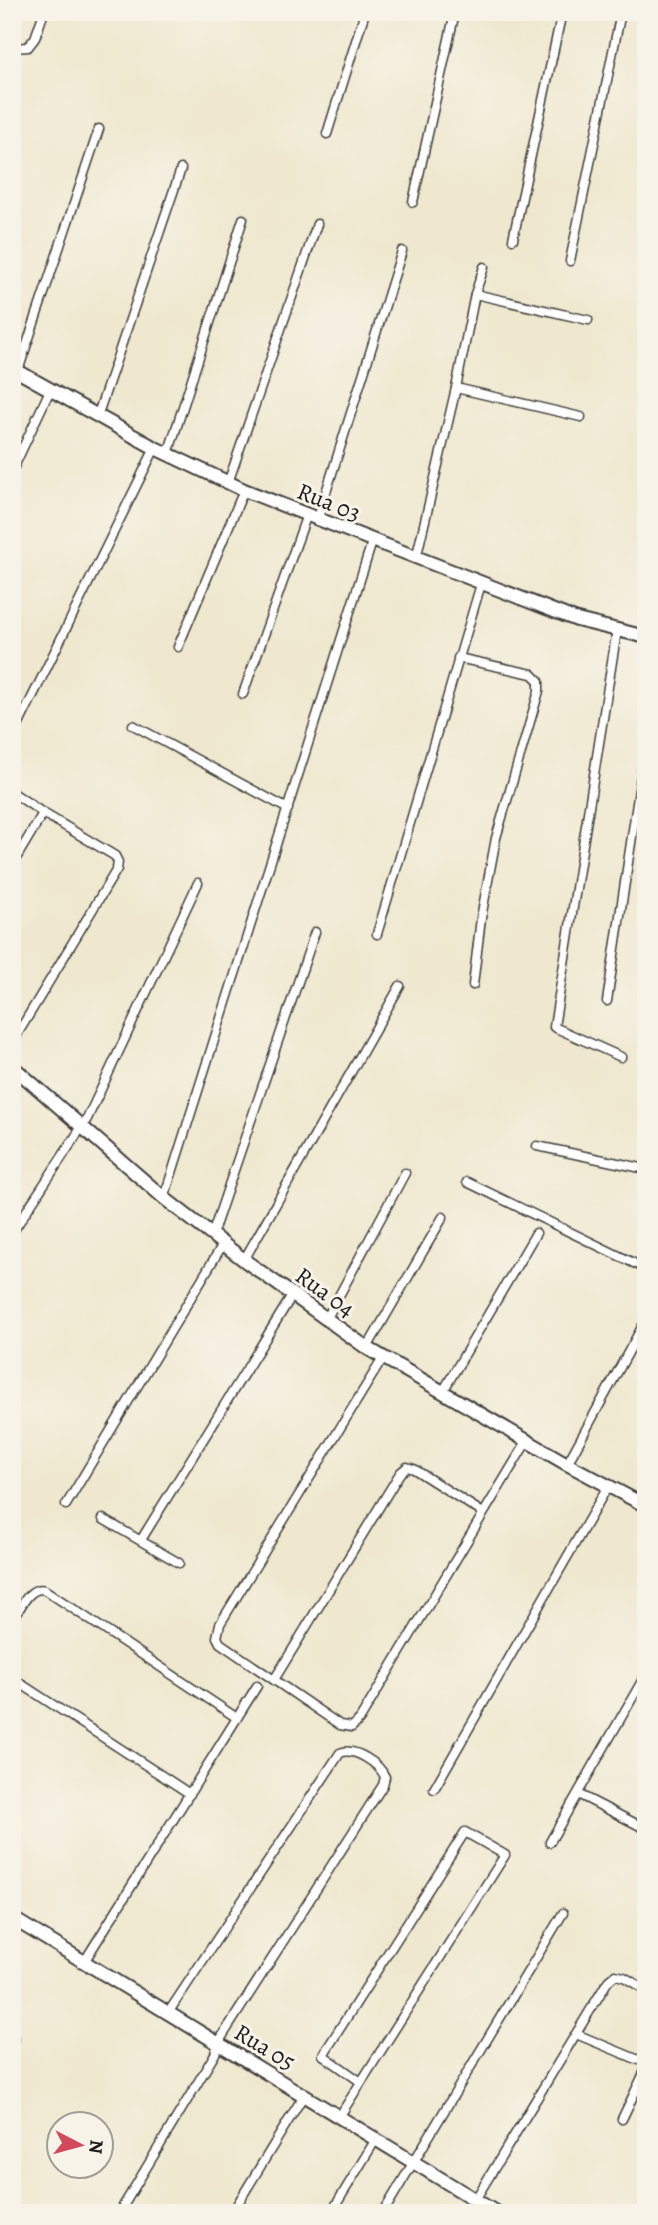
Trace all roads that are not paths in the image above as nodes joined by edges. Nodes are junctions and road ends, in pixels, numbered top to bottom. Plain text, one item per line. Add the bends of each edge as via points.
1 (44, 12) edge
2 (365, 12) edge
3 (455, 12) edge
4 (562, 12) edge
5 (621, 12) edge
6 (12, 48) edge
7 (99, 129) dead end
8 (327, 134) dead end
9 (181, 169) dead end
10 (412, 202) dead end
11 (243, 219) dead end
12 (317, 224) dead end
13 (513, 239) dead end
14 (402, 251) dead end
15 (570, 261) dead end
16 (484, 267) dead end
17 (475, 294) junction
18 (588, 320) dead end
19 (15, 369) edge
20 (51, 388) junction
21 (456, 388) junction
22 (98, 414) junction
23 (581, 417) dead end
24 (155, 448) junction
25 (168, 454) junction
26 (12, 471) edge
27 (228, 483) junction
28 (244, 490) junction
29 (312, 519) junction
30 (372, 542) junction
31 (416, 559) junction
32 (481, 584) junction
33 (617, 630) junction
34 (646, 637) edge
35 (178, 647) dead end
36 (458, 658) junction
37 (243, 694) dead end
38 (133, 724) dead end
39 (16, 730) dead end
40 (646, 744) edge
41 (12, 792) edge
42 (288, 809) junction
43 (43, 814) junction
44 (12, 864) edge
45 (198, 883) dead end
46 (315, 932) dead end
47 (377, 934) dead end
48 (473, 985) dead end
49 (400, 986) dead end
50 (607, 1002) dead end
51 (15, 1038) dead end
52 (621, 1057) dead end
53 (12, 1066) edge
54 (82, 1126) junction
55 (537, 1146) dead end
56 (646, 1169) edge
57 (405, 1173) dead end
58 (467, 1182) dead end
59 (164, 1198) junction
60 (443, 1217) dead end
61 (12, 1233) edge
62 (536, 1233) dead end
63 (212, 1235) junction
64 (223, 1244) junction
65 (244, 1260) junction
66 (646, 1269) edge
67 (293, 1294) junction
68 (327, 1318) junction
69 (646, 1320) edge
70 (367, 1348) junction
71 (383, 1358) junction
72 (442, 1393) junction
73 (527, 1441) junction
74 (567, 1464) junction
75 (608, 1486) junction
76 (66, 1505) dead end
77 (646, 1506) edge
78 (483, 1513) junction
79 (103, 1519) dead end
80 (141, 1539) junction
81 (179, 1563) dead end
82 (12, 1620) edge
83 (646, 1674) edge
84 (12, 1678) edge
85 (274, 1680) junction
86 (257, 1686) dead end
87 (237, 1718) junction
88 (434, 1789) dead end
89 (190, 1794) junction
90 (578, 1794) junction
91 (646, 1829) edge
92 (550, 1842) dead end
93 (562, 1913) dead end
94 (12, 1918) edge
95 (84, 1962) junction
96 (646, 1990) edge
97 (169, 2013) junction
98 (576, 2034) junction
99 (218, 2043) junction
100 (646, 2063) edge
101 (646, 2069) edge
102 (361, 2082) junction
103 (304, 2095) junction
104 (339, 2117) junction
105 (622, 2119) dead end
106 (376, 2139) junction
107 (414, 2162) junction
108 (475, 2200) junction
109 (119, 2213) edge
110 (232, 2213) edge
111 (331, 2213) edge
112 (383, 2213) edge
113 (497, 2213) edge

1 - 6 street via 36,38 28,47
2 - 8 street
3 - 10 street
4 - 13 street
5 - 15 street
7 - 19 street
9 - 22 street
11 - 25 street
12 - 27 street
14 - 29 street
16 - 17 street
17 - 18 street
17 - 21 street
19 - 20 street, Rua 03
20 - 22 street, Rua 03
20 - 26 street
21 - 23 street
21 - 31 street
22 - 24 street, Rua 03
24 - 25 street, Rua 03
24 - 39 street
25 - 27 street, Rua 03
27 - 28 street, Rua 03
28 - 29 street, Rua 03
28 - 35 street
29 - 30 street, Rua 03
29 - 37 street
30 - 31 street, Rua 03
30 - 42 street
31 - 32 street, Rua 03
32 - 33 street, Rua 03 via 577,621
32 - 36 street
33 - 34 street, Rua 03
33 - 52 street via 554,1027
36 - 47 street
36 - 48 street via 532,674 540,691 496,838
38 - 42 street
40 - 50 street
41 - 43 street
42 - 59 street
43 - 44 street
43 - 51 street via 118,862
45 - 54 street
46 - 63 street
49 - 65 street
53 - 54 street, Rua 04
54 - 59 street, Rua 04
54 - 61 street
55 - 56 street
57 - 68 street
58 - 66 street
59 - 63 street, Rua 04
60 - 70 street
62 - 72 street
63 - 64 street, Rua 04
64 - 65 street, Rua 04
64 - 76 street
65 - 67 street, Rua 04
67 - 68 street, Rua 04
67 - 80 street
68 - 70 street, Rua 04
69 - 74 street
70 - 71 street, Rua 04
71 - 72 street, Rua 04
71 - 85 street via 220,1625 220,1643
72 - 73 street, Rua 04
73 - 74 street, Rua 04
73 - 78 street
74 - 75 street, Rua 04
75 - 77 street, Rua 04
75 - 88 street
78 - 85 street via 414,1469 400,1473
78 - 85 street via 352,1727 340,1725
79 - 80 street
80 - 81 street
82 - 87 street via 32,1590 45,1590
83 - 90 street
84 - 89 street
86 - 87 street
87 - 89 street
89 - 95 street
90 - 91 street
90 - 92 street
93 - 107 street
94 - 95 street, Rua 05
95 - 97 street, Rua 05
96 - 98 street via 615,1975
97 - 99 street, Rua 05
97 - 99 street via 340,1753 354,1752 382,1769 383,1785
98 - 100 street
98 - 108 street
99 - 103 street, Rua 05
99 - 109 street
101 - 105 street
102 - 102 street via 505,1855 465,1832 323,2055
102 - 104 street
103 - 104 street, Rua 05
103 - 110 street
104 - 106 street, Rua 05
106 - 107 street, Rua 05
106 - 111 street
107 - 108 street, Rua 05
107 - 112 street
108 - 113 street, Rua 05

